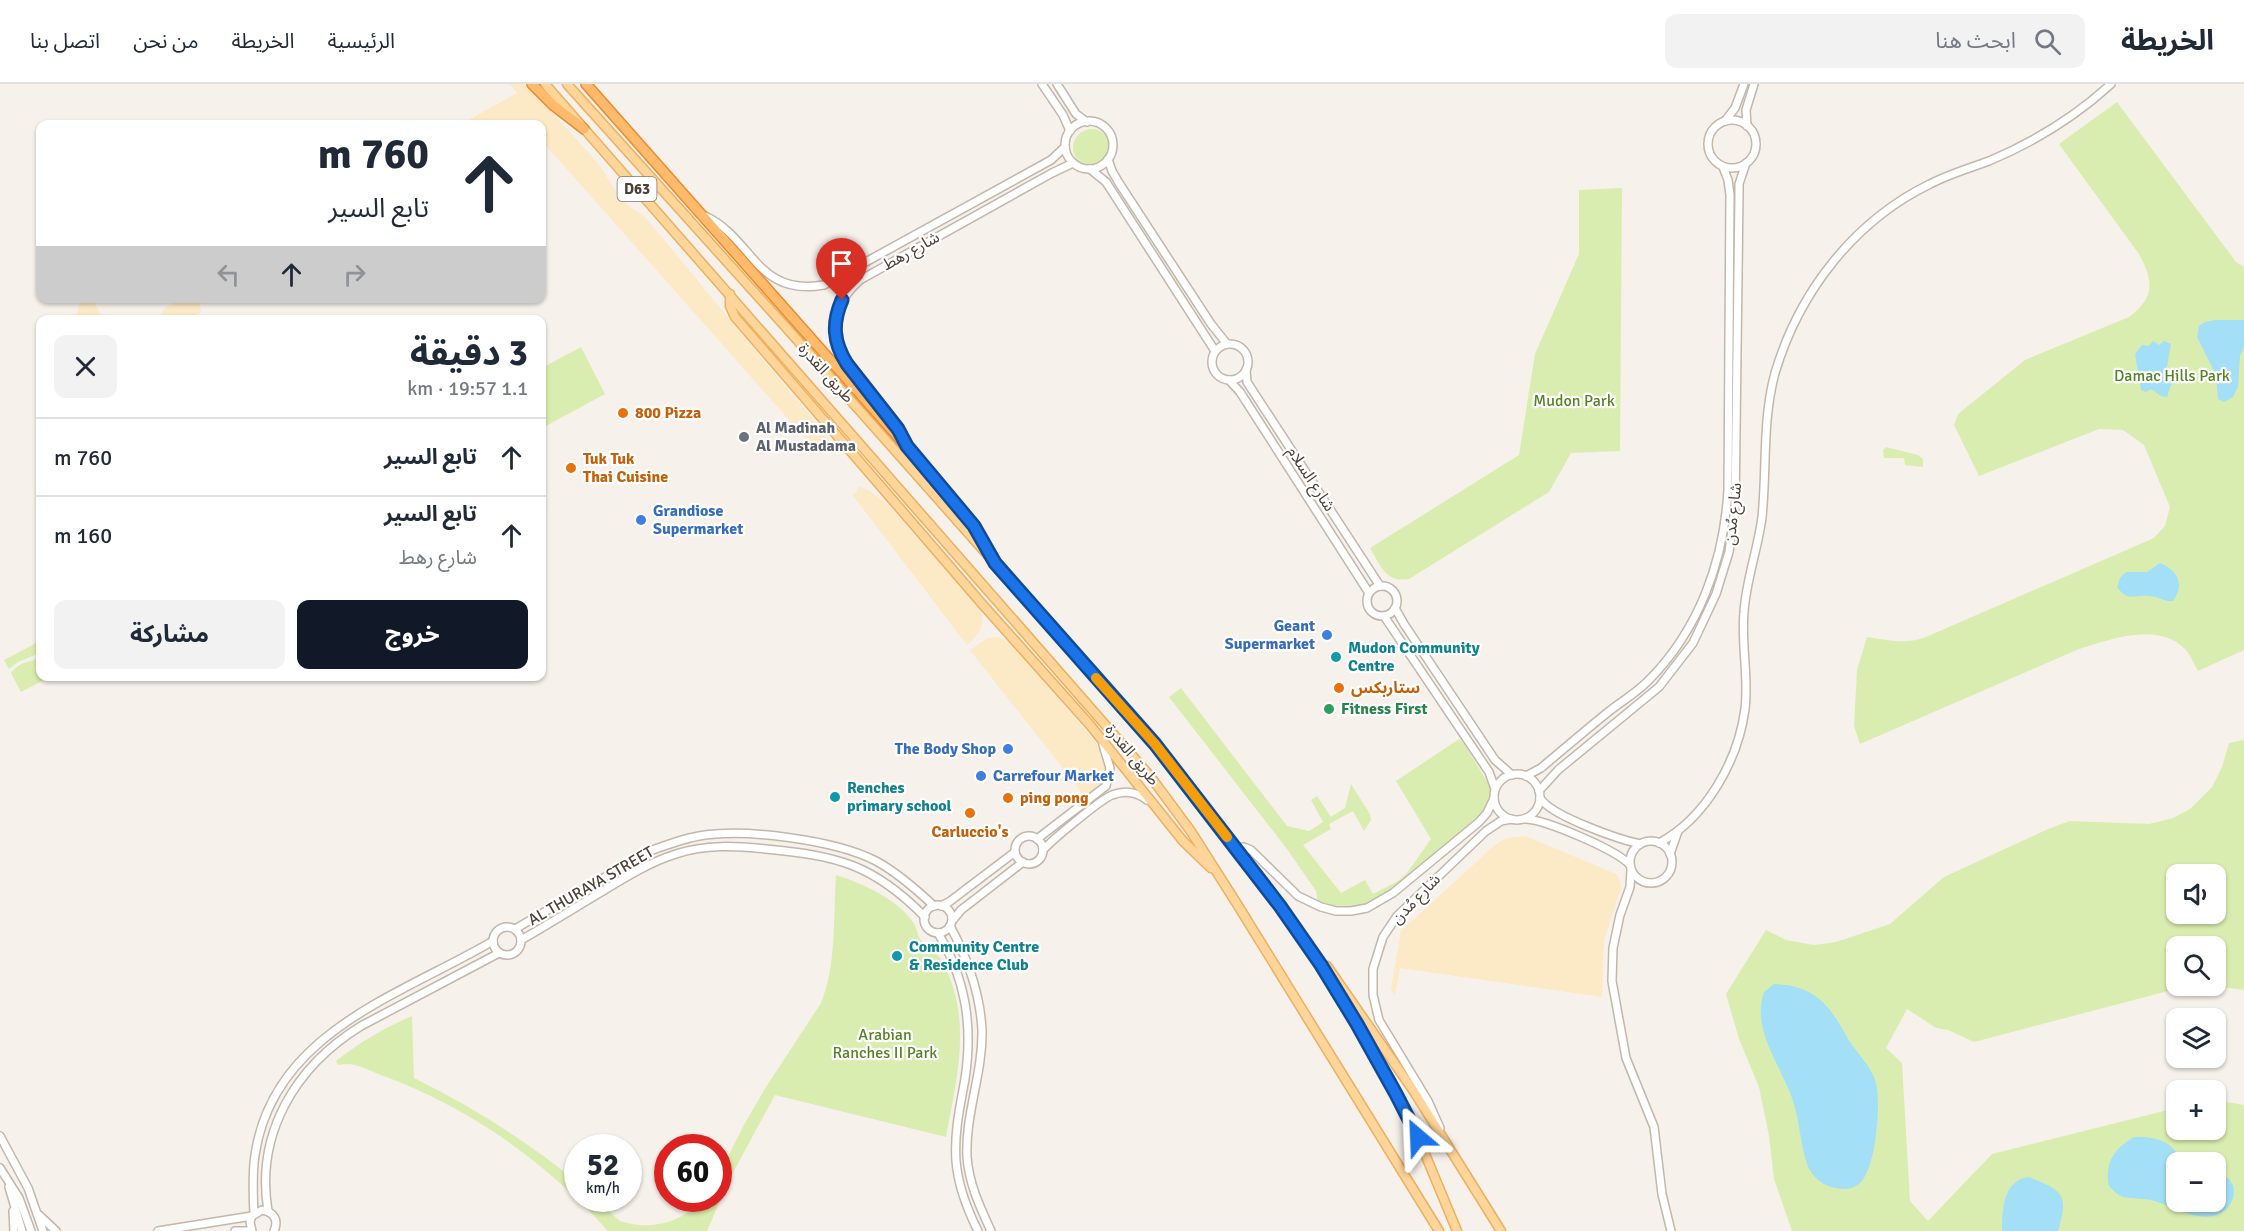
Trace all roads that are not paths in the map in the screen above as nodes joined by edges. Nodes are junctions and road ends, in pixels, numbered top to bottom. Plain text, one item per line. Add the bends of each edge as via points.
1 (545, 84) edge
2 (567, 84) edge
3 (586, 84) edge
4 (1042, 84) edge
5 (1057, 84) edge
6 (1744, 84) edge
7 (1754, 84) edge
8 (2111, 84) edge
9 (533, 85) edge
10 (1087, 122) junction
11 (1724, 122) junction
12 (1747, 126) junction
13 (584, 129) junction
14 (1070, 131) junction
15 (1065, 147) junction
16 (1108, 159) junction
17 (1073, 163) junction
18 (1746, 164) junction
19 (1723, 167) junction
20 (1090, 169) junction
21 (700, 214) junction
22 (730, 294) junction
23 (1227, 344) junction
24 (1215, 351) junction
25 (1246, 370) junction
26 (1229, 380) junction
27 (907, 446) junction
28 (995, 563) junction
29 (1380, 586) junction
30 (1369, 593) junction
31 (1395, 608) junction
32 (1384, 616) junction
33 (1090, 725) junction
34 (1512, 775) junction
35 (1526, 776) junction
36 (1495, 789) junction
37 (1540, 795) junction
38 (1494, 798) junction
39 (1162, 814) junction
40 (1563, 815) junction
41 (1511, 819) junction
42 (1524, 819) junction
43 (1558, 829) junction
44 (1678, 831) junction
45 (1037, 839) junction
46 (1659, 843) junction
47 (1640, 844) junction
48 (1235, 848) junction
49 (1043, 850) junction
50 (1015, 852) junction
51 (1670, 855) junction
52 (1023, 862) junction
53 (1430, 862) junction
54 (996, 866) junction
55 (1631, 867) junction
56 (1441, 873) junction
57 (1218, 874) junction
58 (1004, 875) junction
59 (1650, 883) junction
60 (973, 884) junction
61 (1629, 893) junction
62 (980, 894) junction
63 (937, 906) junction
64 (925, 917) junction
65 (951, 924) junction
66 (515, 929) junction
67 (938, 933) junction
68 (1301, 937) junction
69 (521, 940) junction
70 (493, 941) junction
71 (499, 953) junction
72 (0, 1136) edge
73 (1443, 1136) junction
74 (0, 1168) edge
75 (8, 1182) junction
76 (268, 1211) junction
77 (37, 1213) junction
78 (253, 1215) junction
79 (208, 1227) edge
80 (188, 1229) edge
81 (14, 1231) edge
82 (22, 1231) edge
83 (31, 1231) edge
84 (43, 1231) edge
85 (57, 1231) edge
86 (158, 1231) edge
87 (235, 1231) edge
88 (250, 1231) edge
89 (274, 1231) edge
90 (978, 1231) edge
91 (991, 1231) edge
92 (1439, 1231) edge
93 (1457, 1231) edge
94 (1501, 1231) edge
95 (1671, 1231) edge

1 - 13 main road, طريق القدرة / D63
2 - 28 main road, طريق القدرة / D63
3 - 21 highway
4 - 14 street via 1064,115
5 - 10 street
6 - 11 street via 1735,108
7 - 12 street via 1746,110
8 - 44 street via 2039,137 1931,183 1887,210 1838,256 1804,304 1783,351 1769,400 1761,521 1744,606 1746,683 1741,727 1720,781
9 - 13 highway
10 - 14 street
10 - 16 street via 1099,124 1108,132 1112,142
11 - 12 street
11 - 19 street via 1712,131 1708,147 1716,163
12 - 18 street via 1755,143
13 - 22 main road, طريق القدرة / D63
14 - 15 street
15 - 17 street
15 - 21 street, شارع رهط via 1051,159 824,285 796,287 770,276 723,228
16 - 20 street
16 - 23 street via 1115,177
17 - 20 street
17 - 27 street, شارع رهط via 860,280 842,300 834,326 840,352
18 - 19 street
18 - 37 street, شارع مُدن via 1739,184 1735,508 1723,573 1702,627 1671,673 1651,695 1558,770
19 - 35 street, شارع مُدن via 1730,195 1728,490 1725,528 1714,573 1698,613 1647,682
20 - 24 street via 1106,182
21 - 27 highway
22 - 33 main road via 735,317
22 - 57 main road, طريق القدرة / D63 via 1144,769 1179,813
23 - 24 street
23 - 25 street via 1244,351
24 - 26 street via 1212,368
25 - 26 street
25 - 29 street, شارع السلام via 1247,382
26 - 30 street, شارع السلام
27 - 28 highway via 974,526
28 - 48 main road, طريق القدرة / D63 via 1155,744
29 - 30 street
29 - 31 street via 1394,592
30 - 32 street via 1370,611
31 - 32 street
31 - 34 street via 1491,755
32 - 36 street via 1489,772
33 - 39 main road
33 - 45 street via 1108,756 1106,786
34 - 35 street
34 - 36 street via 1501,780
35 - 37 street
36 - 38 street
37 - 40 street via 1547,807
37 - 42 street via 1535,811
38 - 41 street via 1501,813
38 - 53 street, شارع مُدن via 1484,818
39 - 49 street via 1140,794 1113,794
39 - 57 main road
40 - 43 street
40 - 47 street
41 - 42 street
41 - 56 street, شارع مُدن via 1486,831
42 - 43 street
43 - 55 street via 1616,854
44 - 46 street
44 - 51 street
45 - 49 street
45 - 50 street via 1023,837
46 - 47 street
46 - 51 street
47 - 55 street via 1634,849
48 - 53 street, شارع مُدن via 1251,850 1298,897 1336,911 1352,911 1381,902
48 - 68 main road, طريق القدرة / D63
49 - 52 street via 1036,861
50 - 52 street
50 - 54 street
51 - 59 street via 1668,874
52 - 58 street
53 - 56 street
54 - 58 street
54 - 60 street
55 - 59 street via 1641,880
55 - 61 street
56 - 73 street, شارع مُدن via 1402,909 1387,929 1375,961 1373,986 1383,1027 1428,1101
57 - 92 main road, طريق القدرة / D63
58 - 62 street
59 - 61 street
60 - 62 street
60 - 63 street
61 - 95 street via 1613,948 1612,981 1626,1058 1654,1127
62 - 65 street via 957,913
63 - 64 street
63 - 65 street via 948,910
63 - 66 street, AL THURAYA STREET via 895,872 846,849 804,840 708,835 651,851
64 - 67 street via 929,930
64 - 69 street, AL THURAYA STREET via 887,883 838,859 794,851 711,846 658,861
65 - 67 street
65 - 91 street via 972,973 980,1008 980,1064 967,1157 975,1197
66 - 69 street
66 - 70 street via 502,928
67 - 90 street via 956,968 968,1015 968,1057 956,1131 956,1163 963,1196
68 - 73 main road via 1340,983
68 - 93 main road, طريق القدرة / D63 via 1396,1094
69 - 71 street via 514,954
70 - 71 street
70 - 78 street via 352,1017 301,1059 280,1088 261,1131 254,1170
71 - 76 street via 361,1026 317,1059 288,1100 270,1141 266,1172
72 - 77 street via 21,1172
73 - 94 main road
74 - 75 street
75 - 81 street
75 - 82 street
75 - 83 street via 19,1198
76 - 78 street
76 - 89 street via 276,1221
77 - 84 street
77 - 85 street
78 - 79 street
78 - 88 street
79 - 80 street
80 - 86 street
87 - 88 street

